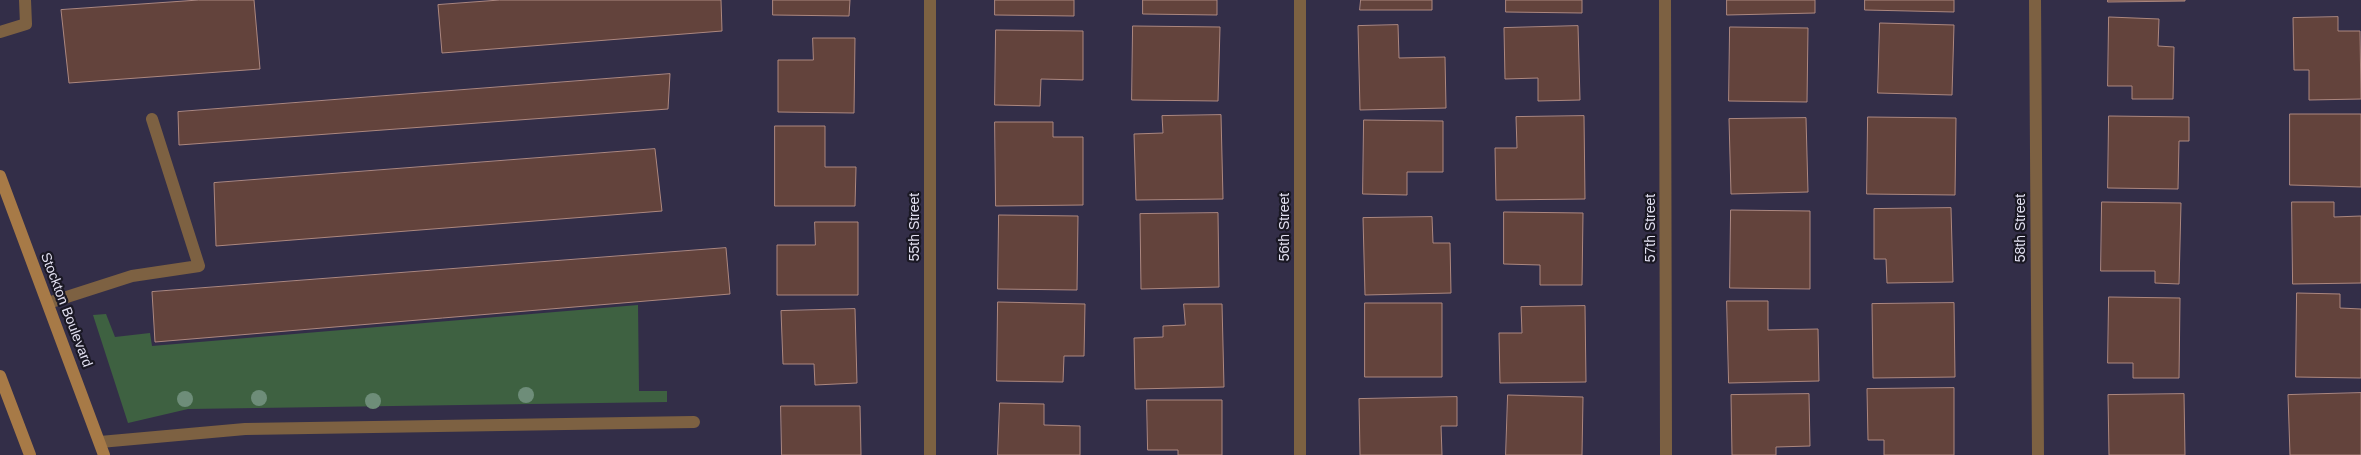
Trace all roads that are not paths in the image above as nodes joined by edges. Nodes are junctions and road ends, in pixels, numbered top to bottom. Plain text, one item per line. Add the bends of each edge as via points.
1 (25, 0) edge
2 (930, 0) edge
3 (1300, 0) edge
4 (1665, 0) edge
5 (2035, 0) edge
6 (0, 32) edge
7 (152, 119) dead end
8 (0, 176) edge
9 (48, 303) junction
10 (0, 376) edge
11 (694, 422) dead end
12 (100, 442) junction
13 (30, 455) edge
14 (104, 455) edge
15 (930, 455) edge
16 (1300, 455) edge
17 (1666, 455) edge
18 (2038, 455) edge

1 - 6 street via 26,24
2 - 15 street, 55th Street
3 - 16 street, 56th Street
4 - 17 street, 57th Street
5 - 18 street, 58th Street
7 - 9 street via 199,266 132,276
8 - 9 main road, Stockton Boulevard
9 - 12 main road, Stockton Boulevard
10 - 13 main road
11 - 12 street via 245,429
12 - 14 main road, Stockton Boulevard

